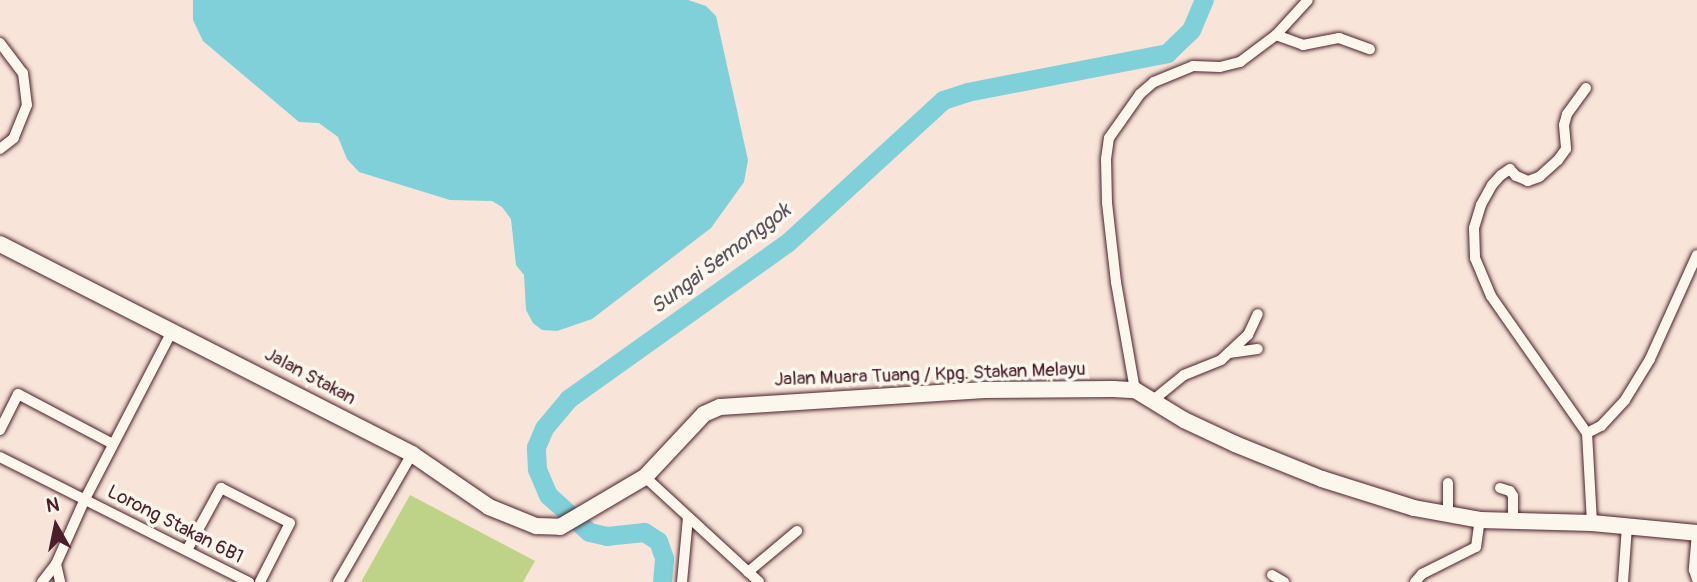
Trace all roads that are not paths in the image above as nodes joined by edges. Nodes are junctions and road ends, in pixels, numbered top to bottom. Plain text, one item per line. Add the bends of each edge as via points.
1 (1308, 0) edge
2 (1276, 35) junction
3 (0, 43) edge
4 (1370, 49) dead end
5 (1586, 88) dead end
6 (0, 149) edge
7 (0, 244) edge
8 (1697, 255) edge
9 (1258, 314) dead end
10 (172, 331) junction
11 (1258, 349) dead end
12 (1229, 354) junction
13 (1135, 390) junction
14 (1152, 401) junction
15 (0, 430) edge
16 (1587, 433) junction
17 (113, 444) junction
18 (412, 454) junction
19 (0, 457) edge
20 (645, 477) junction
21 (1448, 483) dead end
22 (1500, 488) dead end
23 (85, 499) junction
24 (595, 505) joint
25 (1448, 514) junction
26 (688, 517) junction
27 (1480, 520) junction
28 (1513, 520) junction
29 (1592, 523) junction
30 (1627, 526) junction
31 (797, 531) dead end
32 (1697, 533) edge
33 (187, 550) junction
34 (56, 564) junction
35 (748, 572) junction
36 (1272, 575) dead end
37 (1697, 579) edge
38 (42, 582) edge
39 (60, 582) edge
40 (248, 582) edge
41 (260, 582) edge
42 (338, 582) edge
43 (682, 582) edge
44 (759, 582) edge
45 (1284, 582) edge
46 (1415, 582) edge
47 (1623, 582) edge

1 - 2 street
2 - 4 street via 1303,45 1339,38
2 - 13 street via 1240,62 1220,68 1193,66 1154,82 1140,94 1110,138 1107,203
3 - 6 street via 23,73 26,105 14,138
5 - 16 street via 1567,114 1566,149 1558,160 1528,181 1510,169 1492,185 1474,228 1475,258 1491,296
7 - 10 main road, Jalan Stakan
8 - 16 street via 1650,359 1625,400 1601,426
9 - 12 street via 1248,335
10 - 17 street
10 - 18 main road, Jalan Stakan
11 - 12 street
12 - 14 street via 1184,375
13 - 14 main road
13 - 20 main road, Jalan Muara Tuang / Kpg. Stakan Melayu via 984,390 720,407 704,414
14 - 25 main road via 1235,444 1322,479
15 - 17 street via 18,394
16 - 29 street
17 - 23 street
18 - 24 main road, Jalan Stakan via 489,507 536,526 560,527
18 - 42 street
19 - 23 street, Lorong Stakan 6B1
20 - 24 main road, Jalan Muara Tuang / Kpg. Stakan Melayu
20 - 26 street
21 - 25 street
22 - 28 street via 1513,496
23 - 33 street, Lorong Stakan 6B1
23 - 34 street
25 - 27 main road
26 - 35 street
26 - 43 street
27 - 28 main road
27 - 46 street via 1476,547
28 - 29 main road
29 - 30 main road
30 - 32 main road
30 - 47 street
31 - 35 street
32 - 37 street
33 - 40 street, Lorong Stakan 6B1
33 - 41 street via 221,488 290,523
34 - 38 street
34 - 39 street
35 - 44 street
36 - 45 street

